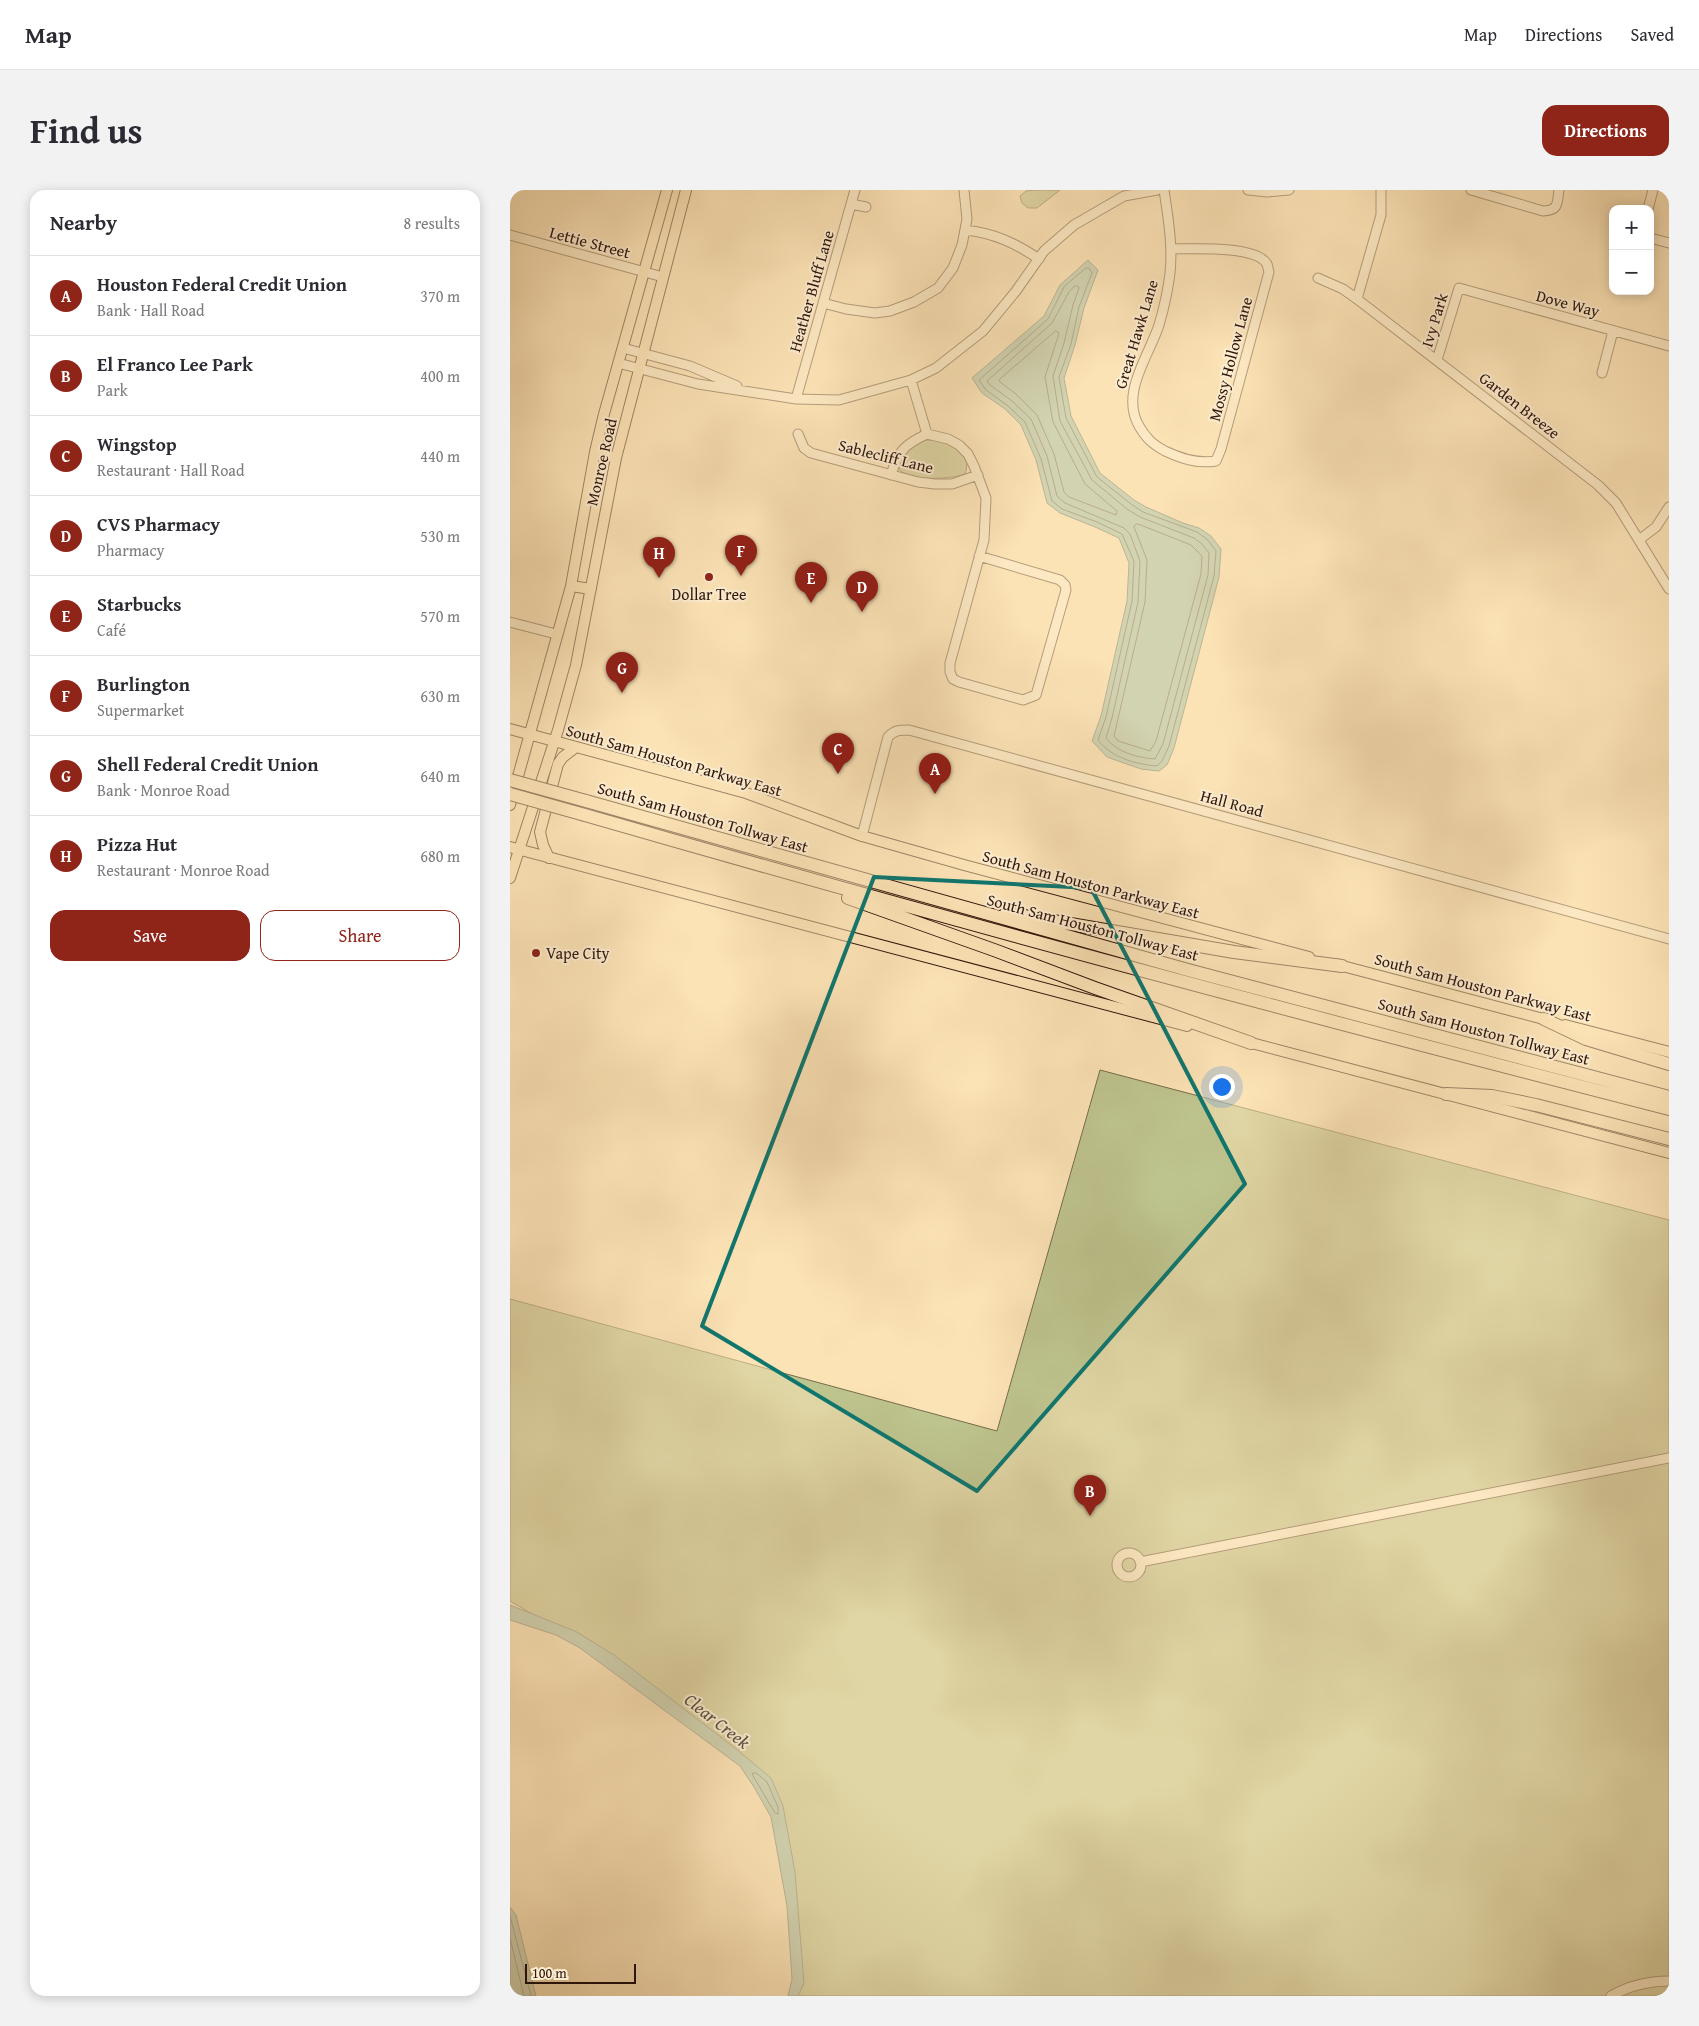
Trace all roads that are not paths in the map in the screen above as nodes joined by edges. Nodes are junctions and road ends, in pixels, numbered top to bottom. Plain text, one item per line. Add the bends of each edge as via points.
1 (666, 190) edge
2 (686, 190) edge
3 (854, 190) edge
4 (964, 190) edge
5 (1157, 190) edge
6 (1164, 190) edge
7 (1248, 190) edge
8 (1289, 190) edge
9 (1381, 190) edge
10 (1471, 190) edge
11 (1560, 190) edge
12 (1653, 190) edge
13 (851, 204) junction
14 (1649, 205) edge
15 (866, 207) dead end
16 (965, 230) junction
17 (510, 235) edge
18 (1654, 239) edge
19 (1669, 244) edge
20 (1171, 249) junction
21 (1039, 259) junction
22 (644, 272) junction
23 (663, 277) junction
24 (1318, 278) dead end
25 (1459, 288) joint
26 (1357, 299) junction
27 (823, 303) junction
28 (1612, 331) junction
29 (1669, 346) edge
30 (623, 348) junction
31 (644, 353) junction
32 (1437, 360) junction
33 (618, 363) junction
34 (640, 369) junction
35 (1602, 373) dead end
36 (911, 380) junction
37 (744, 390) junction
38 (796, 399) junction
39 (798, 434) dead end
40 (927, 434) junction
41 (595, 452) junction
42 (616, 458) junction
43 (1216, 461) joint
44 (891, 475) junction
45 (978, 475) junction
46 (1669, 506) edge
47 (1639, 540) junction
48 (979, 556) junction
49 (571, 586) junction
50 (1669, 589) edge
51 (591, 590) junction
52 (510, 622) edge
53 (556, 634) junction
54 (510, 729) edge
55 (531, 735) junction
56 (553, 742) junction
57 (576, 747) junction
58 (510, 780) edge
59 (510, 794) edge
60 (510, 806) edge
61 (862, 836) junction
62 (514, 848) edge
63 (549, 858) junction
64 (510, 878) edge
65 (819, 883) junction
66 (947, 904) junction
67 (1669, 939) edge
68 (1342, 966) junction
69 (1544, 1019) junction
70 (1252, 1043) junction
71 (1669, 1052) edge
72 (1669, 1064) edge
73 (1446, 1094) junction
74 (1669, 1097) edge
75 (1669, 1109) edge
76 (1669, 1140) edge
77 (1669, 1153) edge
78 (1669, 1458) edge
79 (1140, 1562) dead end
80 (1669, 1981) edge
81 (1611, 1996) edge

1 - 22 main road, Monroe Road
2 - 23 main road, Monroe Road
3 - 13 street, Heather Bluff Lane
4 - 16 street
5 - 21 street via 1124,196 1074,225
6 - 20 street, Great Hawk Lane
7 - 8 street
9 - 26 street via 1381,215
10 - 11 street via 1543,211 1556,207
12 - 14 street
13 - 15 street
13 - 27 street, Heather Bluff Lane
16 - 21 street via 1010,241
16 - 27 street via 953,268 938,288 914,302 875,313
17 - 22 street, Lettie Street
18 - 19 street
20 - 43 street, Great Hawk Lane via 1169,280 1158,326 1132,399 1135,419 1147,440 1164,450 1187,460
20 - 43 street, Mossy Hollow Lane via 1209,248 1246,253 1259,257 1269,272
21 - 36 street via 983,331 936,368
22 - 23 street, Lettie Street
22 - 30 main road, Monroe Road
23 - 31 main road, Monroe Road
24 - 26 street, Garden Breeze
25 - 28 street, Dove Way
25 - 32 street, Ivy Park
26 - 32 street, Garden Breeze
27 - 38 street, Heather Bluff Lane
28 - 29 street, Dove Way
28 - 35 street
30 - 31 street
30 - 33 main road, Monroe Road
31 - 34 main road, Monroe Road
31 - 37 street via 710,373
32 - 47 street, Garden Breeze via 1598,485 1616,503
33 - 34 street
33 - 41 main road, Monroe Road
34 - 37 street via 698,384
34 - 42 main road, Monroe Road
36 - 38 street via 839,400
36 - 40 street
37 - 38 street
39 - 44 street, Sablecliff Lane via 804,448 811,453
40 - 44 street via 905,446
40 - 45 street via 948,438 959,445 968,454
41 - 42 main road
41 - 49 main road, Monroe Road
42 - 51 main road, Monroe Road
44 - 45 street, Sablecliff Lane via 934,484 952,484
45 - 48 street via 986,504 984,540
46 - 47 street via 1656,527
47 - 50 street, Garden Breeze
48 - 48 street via 1060,580 1065,585 1036,695 1023,700 953,679 950,672
49 - 51 main road
49 - 53 main road, Monroe Road
51 - 56 main road, Monroe Road via 576,665
52 - 53 street
53 - 55 main road, Monroe Road
54 - 55 main road, South Sam Houston Parkway East
55 - 56 main road, South Sam Houston Parkway East
55 - 60 main road, Monroe Road
56 - 57 main road, South Sam Houston Parkway East
56 - 62 main road, Monroe Road via 528,828
57 - 61 main road, South Sam Houston Parkway East via 746,793
57 - 63 main road via 558,764 540,832
58 - 66 highway, South Sam Houston Tollway East, bridge
59 - 65 highway, South Sam Houston Tollway East, bridge
61 - 67 street, Hall Road via 888,737 893,732 909,730
61 - 68 main road, South Sam Houston Parkway East
62 - 63 main road
62 - 64 main road, Monroe Road
63 - 70 main road
65 - 70 highway via 854,900
65 - 75 highway, South Sam Houston Tollway East via 1179,982
66 - 68 highway via 1234,952
66 - 74 highway, South Sam Houston Tollway East
68 - 69 main road, South Sam Houston Parkway East
69 - 71 main road, South Sam Houston Parkway East
69 - 72 highway via 1586,1039
70 - 73 main road
73 - 76 highway via 1492,1096 1536,1105
73 - 77 main road
78 - 79 street
80 - 81 street via 1632,1986

